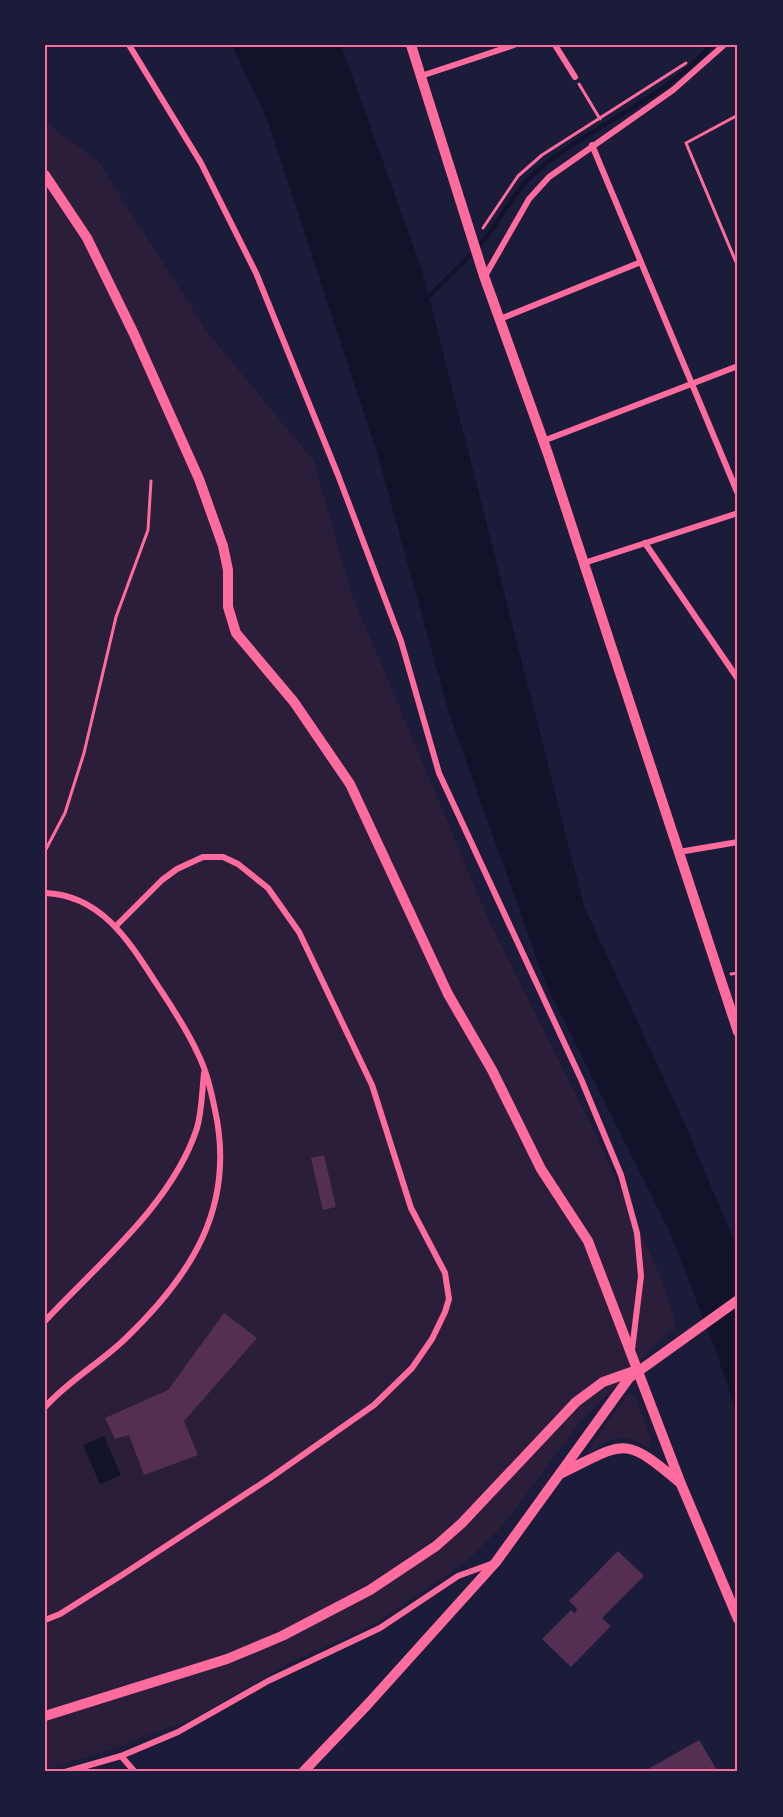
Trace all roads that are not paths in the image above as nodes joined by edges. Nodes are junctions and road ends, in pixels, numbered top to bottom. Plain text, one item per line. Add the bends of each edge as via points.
1 (129, 45) edge
2 (411, 45) edge
3 (514, 45) edge
4 (555, 45) edge
5 (724, 45) edge
6 (421, 76) junction
7 (575, 77) road end
8 (592, 145) junction
9 (45, 175) edge
10 (640, 262) junction
11 (484, 276) junction
12 (500, 319) junction
13 (738, 366) edge
14 (691, 382) junction
15 (543, 441) junction
16 (738, 494) edge
17 (738, 513) edge
18 (645, 543) junction
19 (584, 563) junction
20 (738, 679) edge
21 (738, 842) edge
22 (679, 852) junction
23 (45, 893) edge
24 (116, 926) junction
25 (738, 1032) edge
26 (205, 1070) junction
27 (738, 1300) edge
28 (45, 1321) edge
29 (631, 1353) junction
30 (637, 1370) junction
31 (45, 1407) edge
32 (562, 1473) junction
33 (681, 1484) junction
34 (496, 1562) junction
35 (738, 1619) edge
36 (45, 1620) edge
37 (45, 1716) edge
38 (121, 1756) junction
39 (65, 1772) edge
40 (135, 1772) edge
41 (303, 1772) edge

1 - 29 street via 201,163 276,320 401,641 439,773 581,1079 621,1175 637,1233 640,1268
2 - 6 street
3 - 6 street
4 - 7 street
5 - 8 street via 673,90
6 - 11 street
8 - 10 street
8 - 11 street via 549,177 529,199
9 - 29 street via 87,238 135,334 199,479 223,546 228,570 228,607 236,633 294,702 350,784 448,994 492,1070 541,1169 588,1241
10 - 12 street
10 - 14 street
11 - 12 street
12 - 15 street
13 - 14 street
14 - 15 street
14 - 16 street
15 - 19 street
17 - 18 street
18 - 19 street
18 - 20 street
19 - 22 street
21 - 22 street
22 - 25 street
23 - 24 street via 80,901
24 - 26 street via 177,1016
24 - 36 street via 162,880 202,857 223,857 238,864 268,888 299,932 372,1085 411,1208 445,1273 449,1299 419,1358 375,1405 142,1562
26 - 28 street via 198,1125 171,1183
26 - 31 street via 222,1160 216,1203 199,1248 149,1315
27 - 30 street
29 - 30 street
30 - 32 street
30 - 33 street
30 - 37 street via 603,1382 576,1402 462,1523 370,1590 282,1636 227,1659
32 - 33 street via 612,1449 626,1447 639,1450
32 - 34 street
33 - 35 street
34 - 38 street via 458,1576 360,1639 268,1681 178,1732
34 - 41 street
38 - 39 street
38 - 40 street

